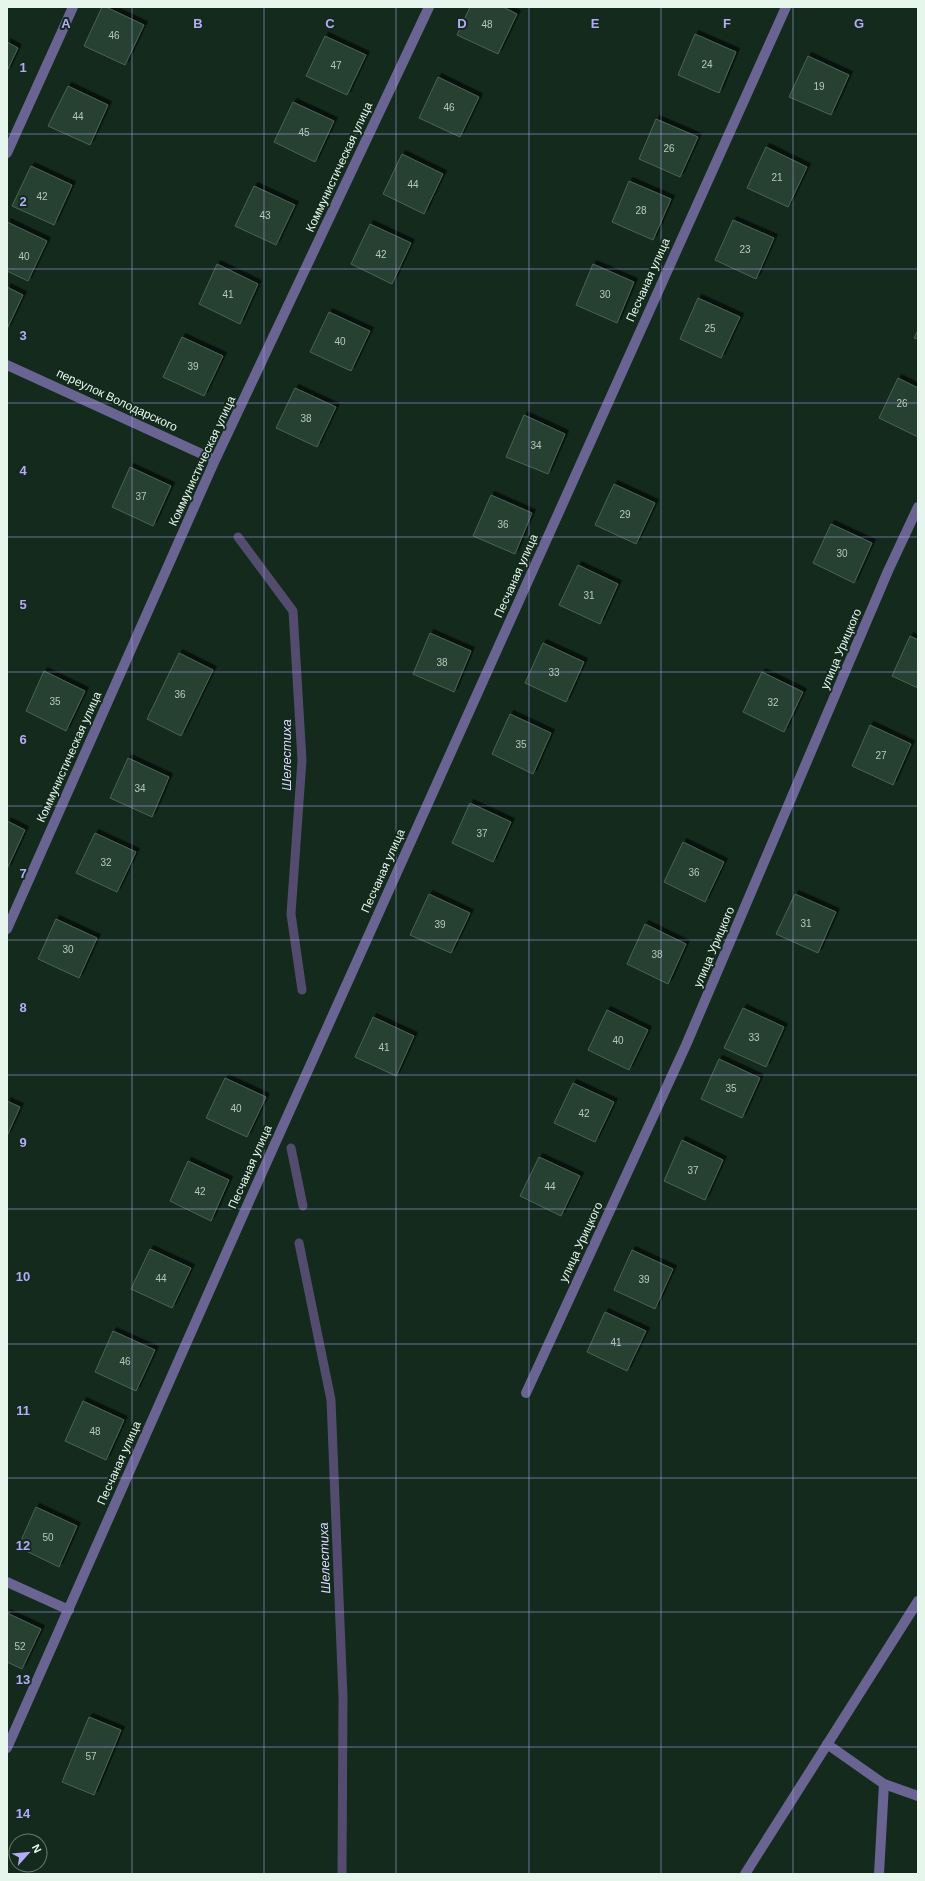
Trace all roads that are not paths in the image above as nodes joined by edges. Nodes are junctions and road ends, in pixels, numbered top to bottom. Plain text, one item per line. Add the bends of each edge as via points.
1 (73, 7) edge
2 (429, 7) edge
3 (786, 7) edge
4 (7, 153) edge
5 (7, 364) edge
6 (215, 460) junction
7 (918, 507) edge
8 (7, 929) edge
9 (526, 1393) dead end
10 (7, 1582) edge
11 (918, 1601) edge
12 (69, 1610) junction
13 (827, 1744) junction
14 (7, 1748) edge
15 (884, 1784) junction
16 (918, 1796) edge
17 (745, 1874) edge
18 (879, 1874) edge

1 - 4 street
2 - 6 street, Коммунистическая улица
3 - 12 street, Песчаная улица via 257,1183
5 - 6 street, переулок Володарского
6 - 8 street, Коммунистическая улица
7 - 9 street, улица Урицкого via 888,571 686,1045
10 - 12 street
11 - 13 street
12 - 14 street, Песчаная улица
13 - 15 street
13 - 17 street
15 - 16 street
15 - 18 street

